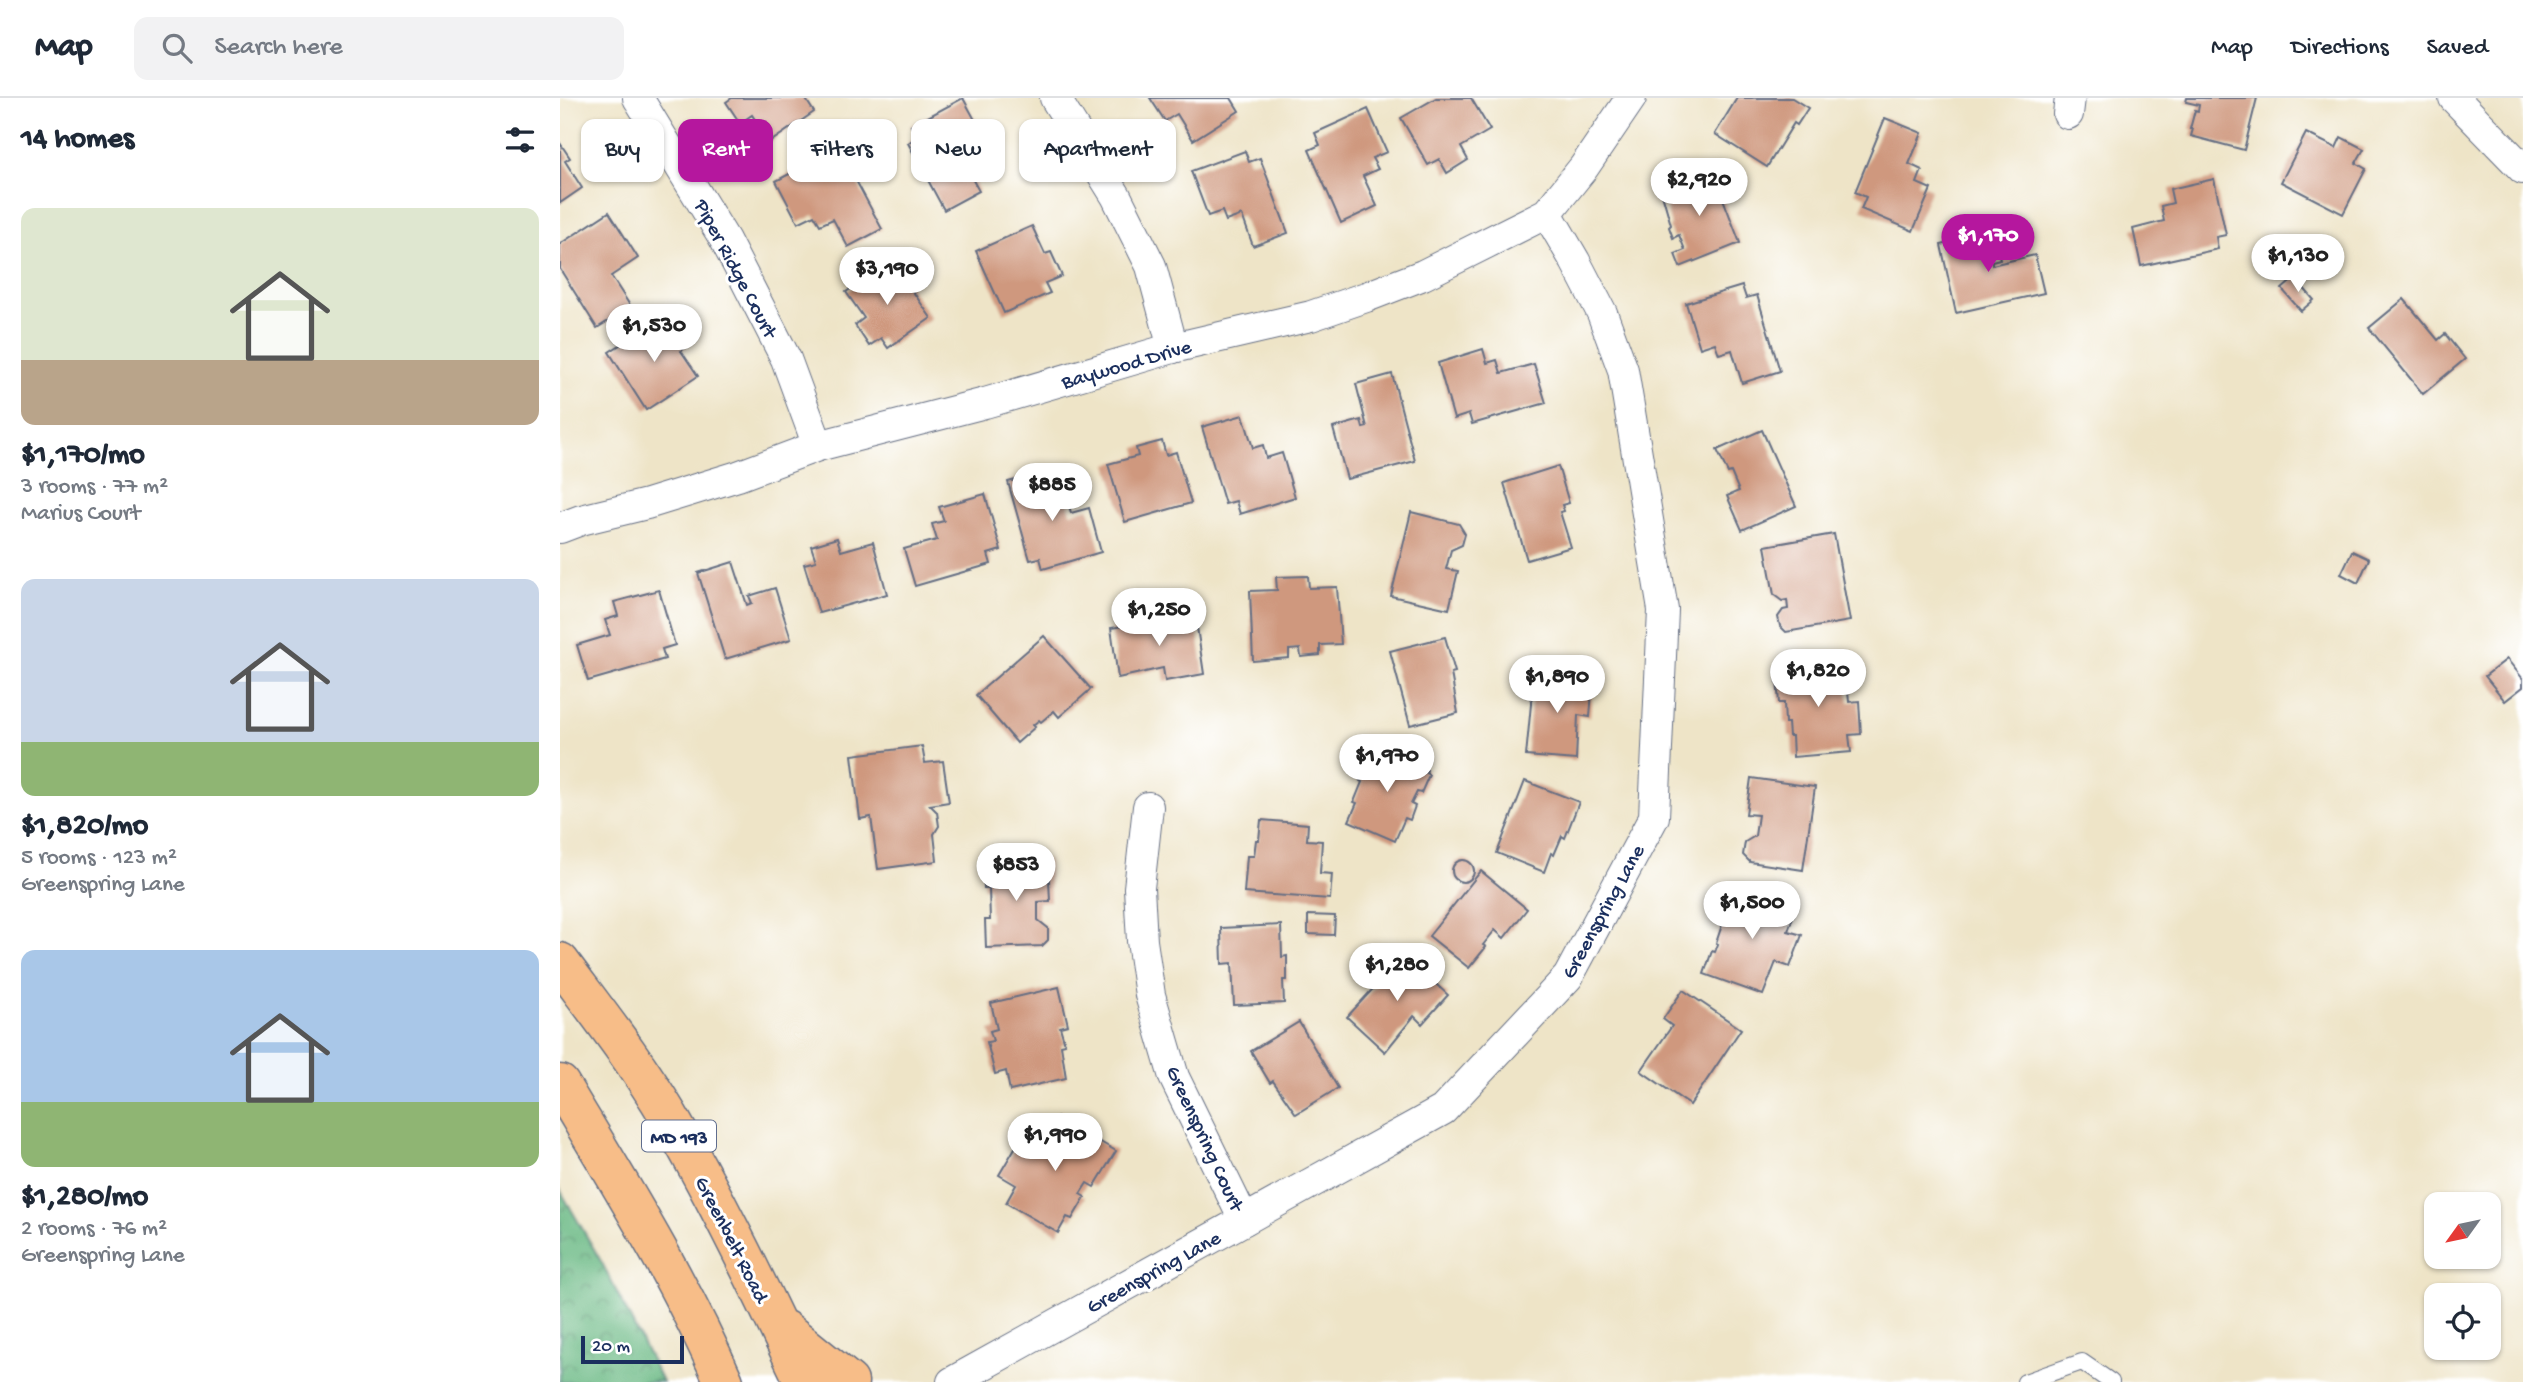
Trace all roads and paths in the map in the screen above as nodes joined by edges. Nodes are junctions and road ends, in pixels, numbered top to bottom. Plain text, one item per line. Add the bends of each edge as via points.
1 (638, 98) edge
2 (1055, 98) edge
3 (1631, 98) edge
4 (2454, 98) edge
5 (2523, 169) edge
6 (1547, 213) junction
7 (1173, 348) junction
8 (818, 446) junction
9 (560, 528) edge
10 (1148, 807) dead end
11 (560, 962) edge
12 (560, 1084) edge
13 (1244, 1220) junction
14 (776, 1322) junction
15 (724, 1382) edge
16 (804, 1382) edge
17 (849, 1382) edge
18 (952, 1382) edge
19 (2025, 1382) edge
20 (2111, 1382) edge

1 - 8 street, Piper Ridge Court via 725,240 786,359
2 - 7 street via 1116,196 1151,266
3 - 6 street, Baywood Drive
4 - 5 street
6 - 7 street, Baywood Drive via 1366,298 1311,316
6 - 13 street, Greenspring Lane via 1602,313 1623,370 1663,610 1654,817 1568,977 1443,1110
7 - 8 street, Baywood Drive
8 - 9 street, Baywood Drive via 737,476
10 - 13 street, Greenspring Court via 1139,888 1150,995 1174,1077
11 - 14 main road, Greenbelt Road / MD 193 via 667,1114
12 - 15 main road via 649,1234
13 - 18 street, Greenspring Lane
14 - 16 main road, Greenbelt Road / MD 193
14 - 17 main road
19 - 20 lane via 2081,1362

